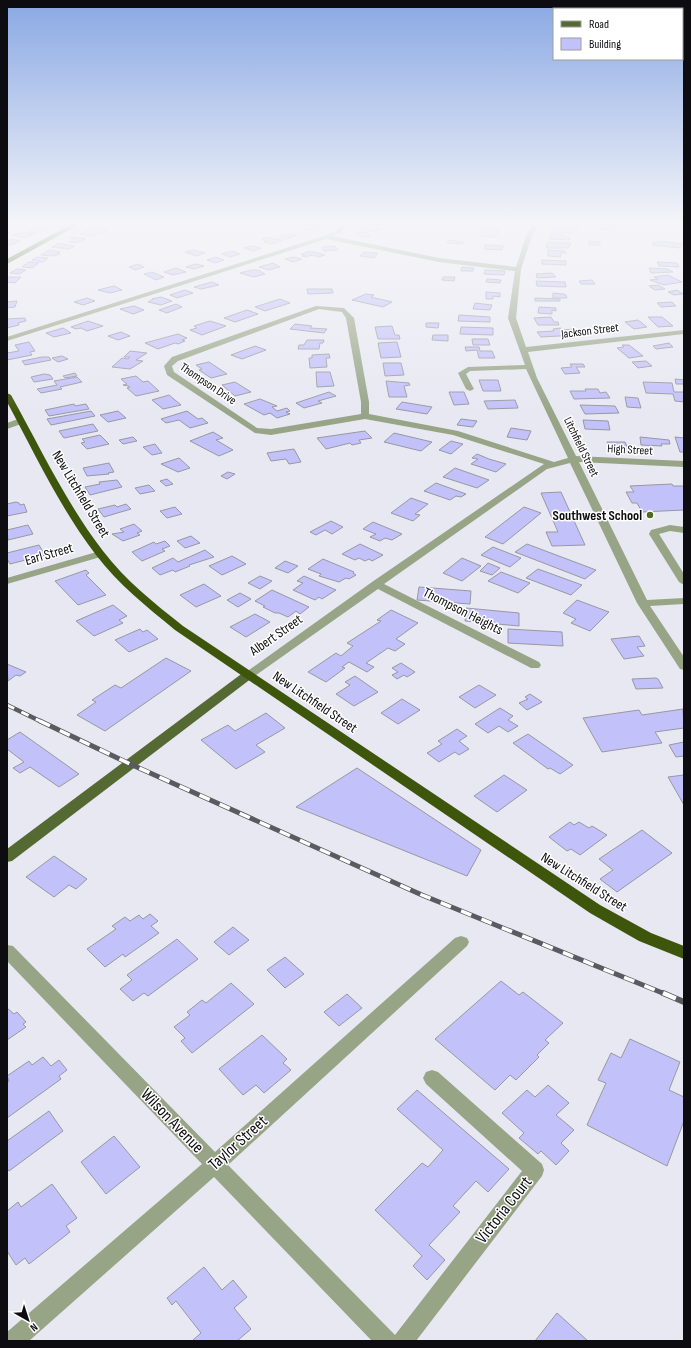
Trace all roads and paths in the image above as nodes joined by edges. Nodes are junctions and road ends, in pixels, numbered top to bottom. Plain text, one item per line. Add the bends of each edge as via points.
1 (167, 288) edge
2 (516, 288) edge
3 (684, 332) edge
4 (7, 339) edge
5 (522, 350) junction
6 (529, 367) junction
7 (470, 389) dead end
8 (7, 395) edge
9 (364, 416) junction
10 (21, 421) junction
11 (7, 426) edge
12 (574, 460) junction
13 (552, 464) junction
14 (684, 464) edge
15 (684, 530) edge
16 (100, 554) junction
17 (7, 581) edge
18 (684, 582) edge
19 (376, 584) junction
20 (684, 601) edge
21 (643, 603) junction
22 (535, 665) dead end
23 (684, 666) edge
24 (248, 675) junction
25 (7, 857) edge
26 (461, 942) dead end
27 (7, 951) edge
28 (684, 953) edge
29 (432, 1078) dead end
30 (214, 1165) junction
31 (13, 1341) edge
32 (387, 1341) edge
33 (402, 1341) edge

1 - 4 street
2 - 5 street, Litchfield Street via 512,318
3 - 5 street, Jackson Street
5 - 6 street, Litchfield Street
6 - 7 street via 468,369 462,373
6 - 12 street, Litchfield Street
8 - 10 highway, New Litchfield Street
9 - 9 street, Thompson Drive via 271,432 255,430 170,373 168,366 175,359 318,307 344,310 350,318 365,402
9 - 13 street, Thompson Drive via 455,433
10 - 11 street
10 - 16 highway, New Litchfield Street via 76,520
12 - 13 street, Albert Street
12 - 14 street, High Street
12 - 21 street, Litchfield Street
13 - 19 street, Albert Street via 534,473
15 - 18 street via 668,528 654,534
16 - 17 street, Earl Street
16 - 24 highway, New Litchfield Street via 119,577 155,609
19 - 22 street, Thompson Heights
19 - 24 street, Albert Street
20 - 21 street
21 - 23 street, Litchfield Street
24 - 25 main road, Albert Street
24 - 28 highway, New Litchfield Street via 596,909 645,936
26 - 30 street, Taylor Street
27 - 30 street, Wilson Avenue
29 - 33 street, Victoria Court via 535,1170
30 - 31 street, Taylor Street
30 - 32 street, Wilson Avenue

